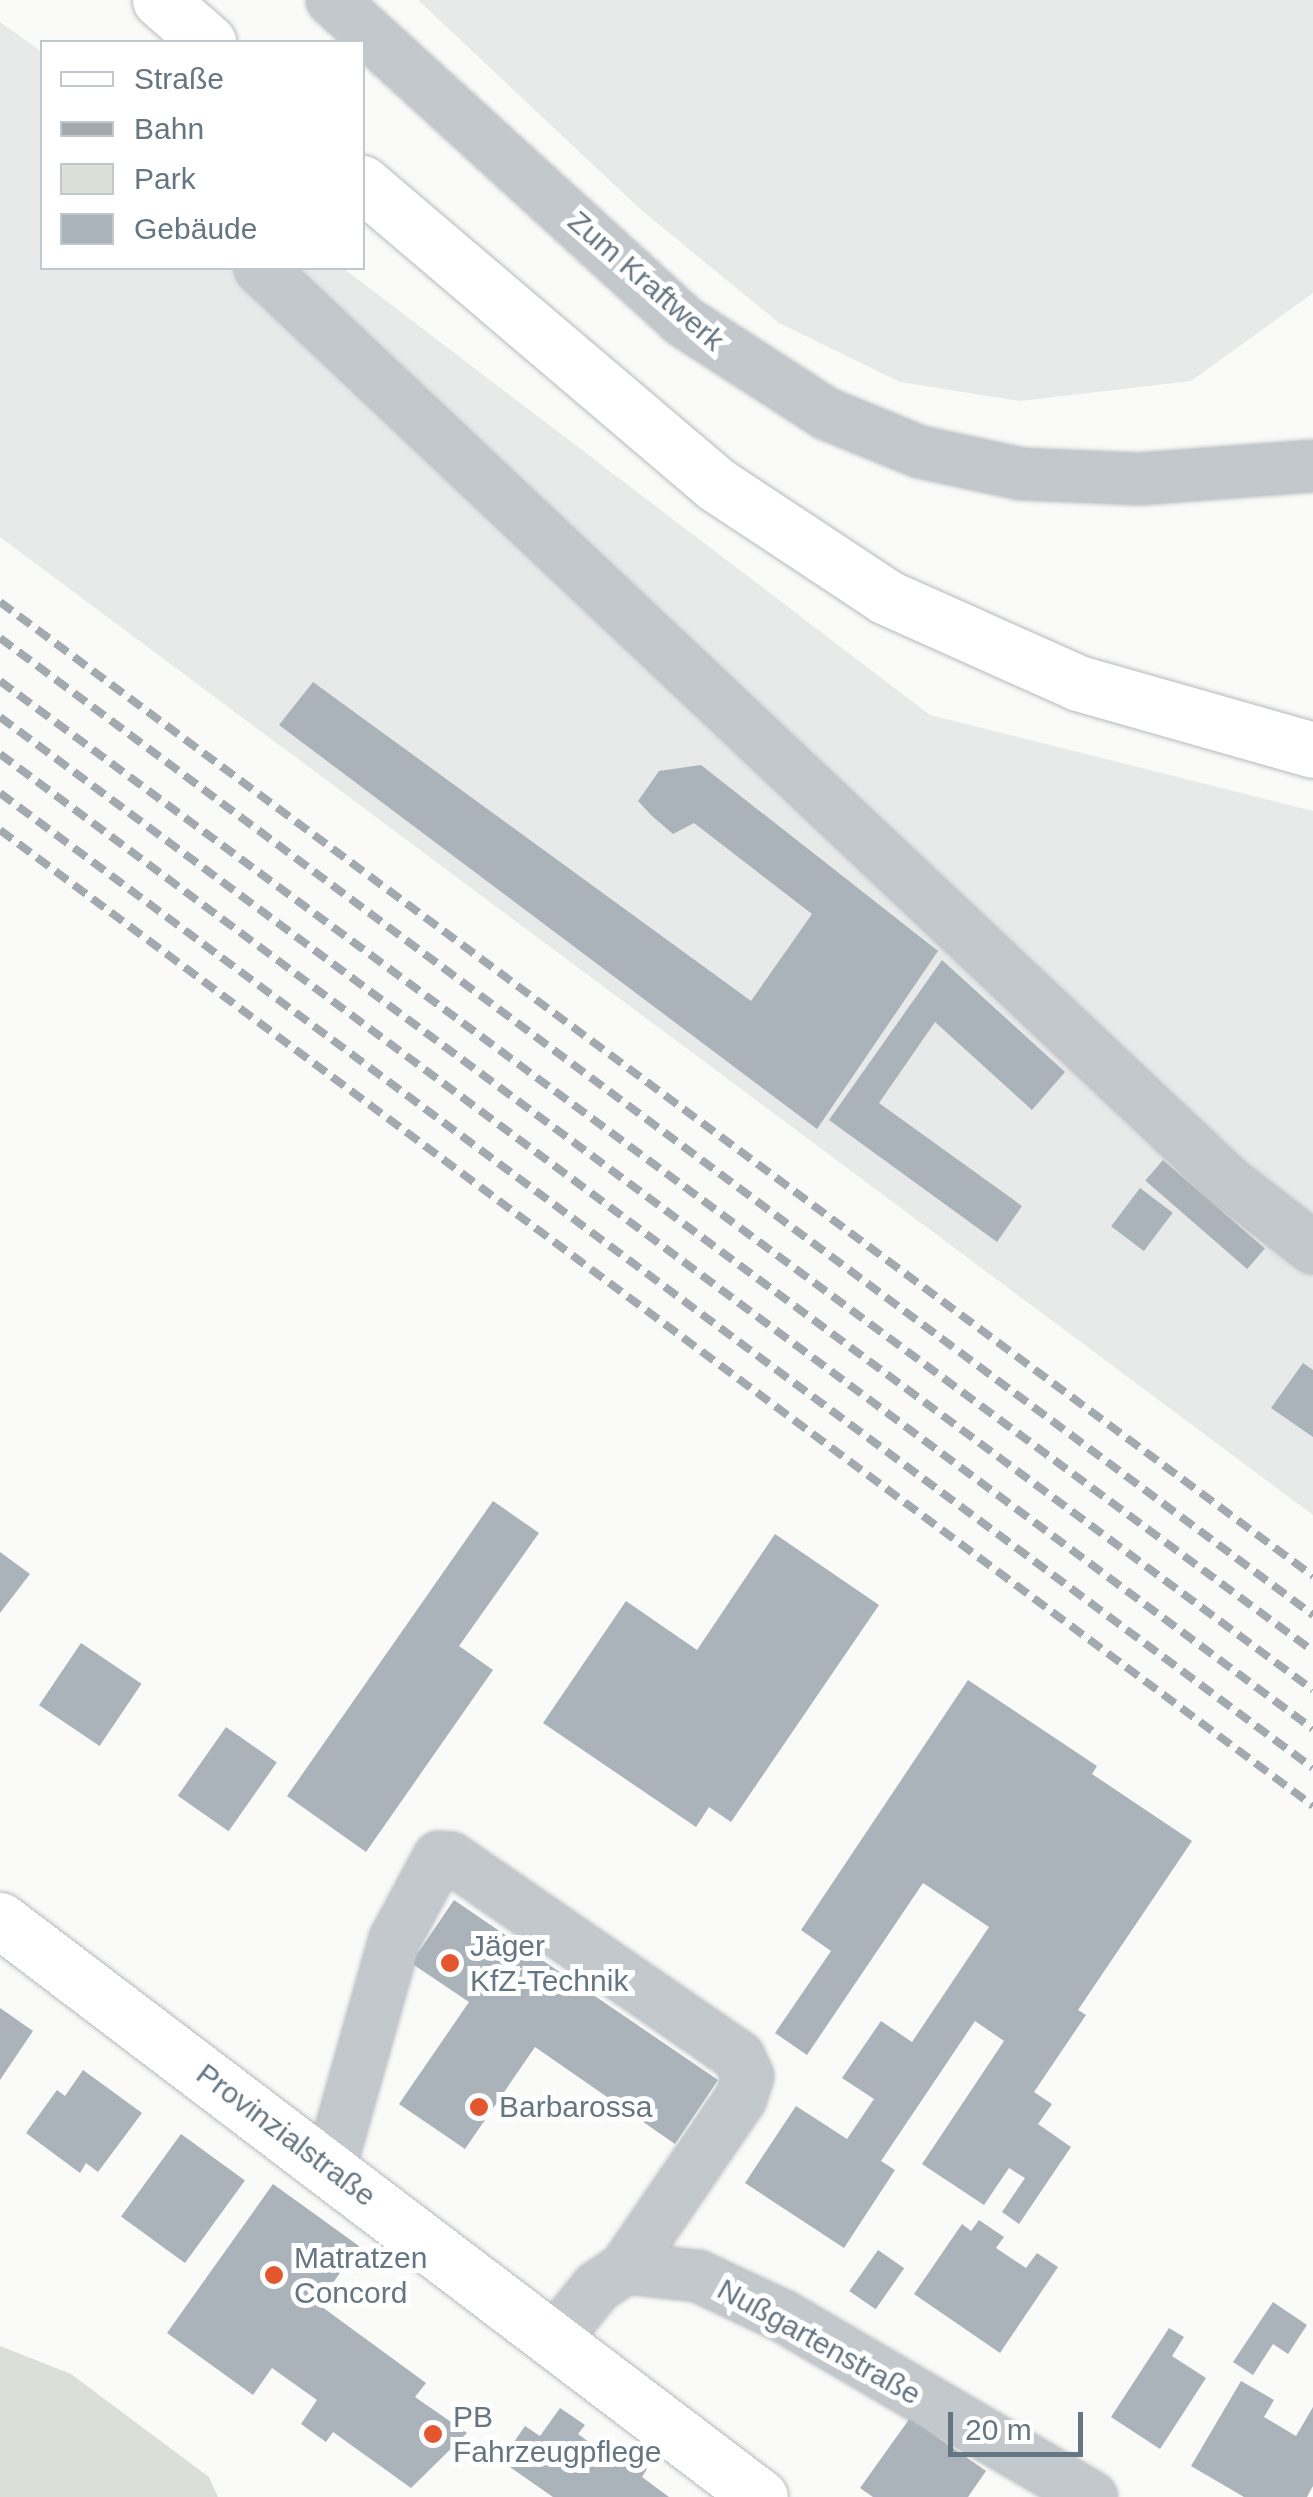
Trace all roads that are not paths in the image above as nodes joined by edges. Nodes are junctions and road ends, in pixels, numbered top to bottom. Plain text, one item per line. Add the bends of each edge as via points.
1 (160, 0) edge
2 (332, 0) edge
3 (206, 40) edge
4 (365, 186) edge
5 (262, 270) edge
6 (1313, 466) edge
7 (1313, 750) edge
8 (1313, 1248) edge
9 (0, 1920) edge
10 (330, 2168) junction
11 (625, 2268) junction
12 (554, 2340) junction
13 (760, 2497) edge
14 (1092, 2497) edge

1 - 3 main road
2 - 6 street, Zum Kraftwerk via 683,322 827,414 920,452 1022,474 1139,479
4 - 7 main road via 716,485 886,597 1078,683
5 - 8 street via 1227,1181
9 - 10 main road, Provinzialstraße
10 - 11 street via 394,1939 439,1857 451,1858 738,2057 748,2076 741,2098
10 - 12 main road, Provinzialstraße
11 - 12 street via 597,2286
11 - 14 street, Nußgartenstraße via 698,2276 783,2316
12 - 13 main road, Provinzialstraße

